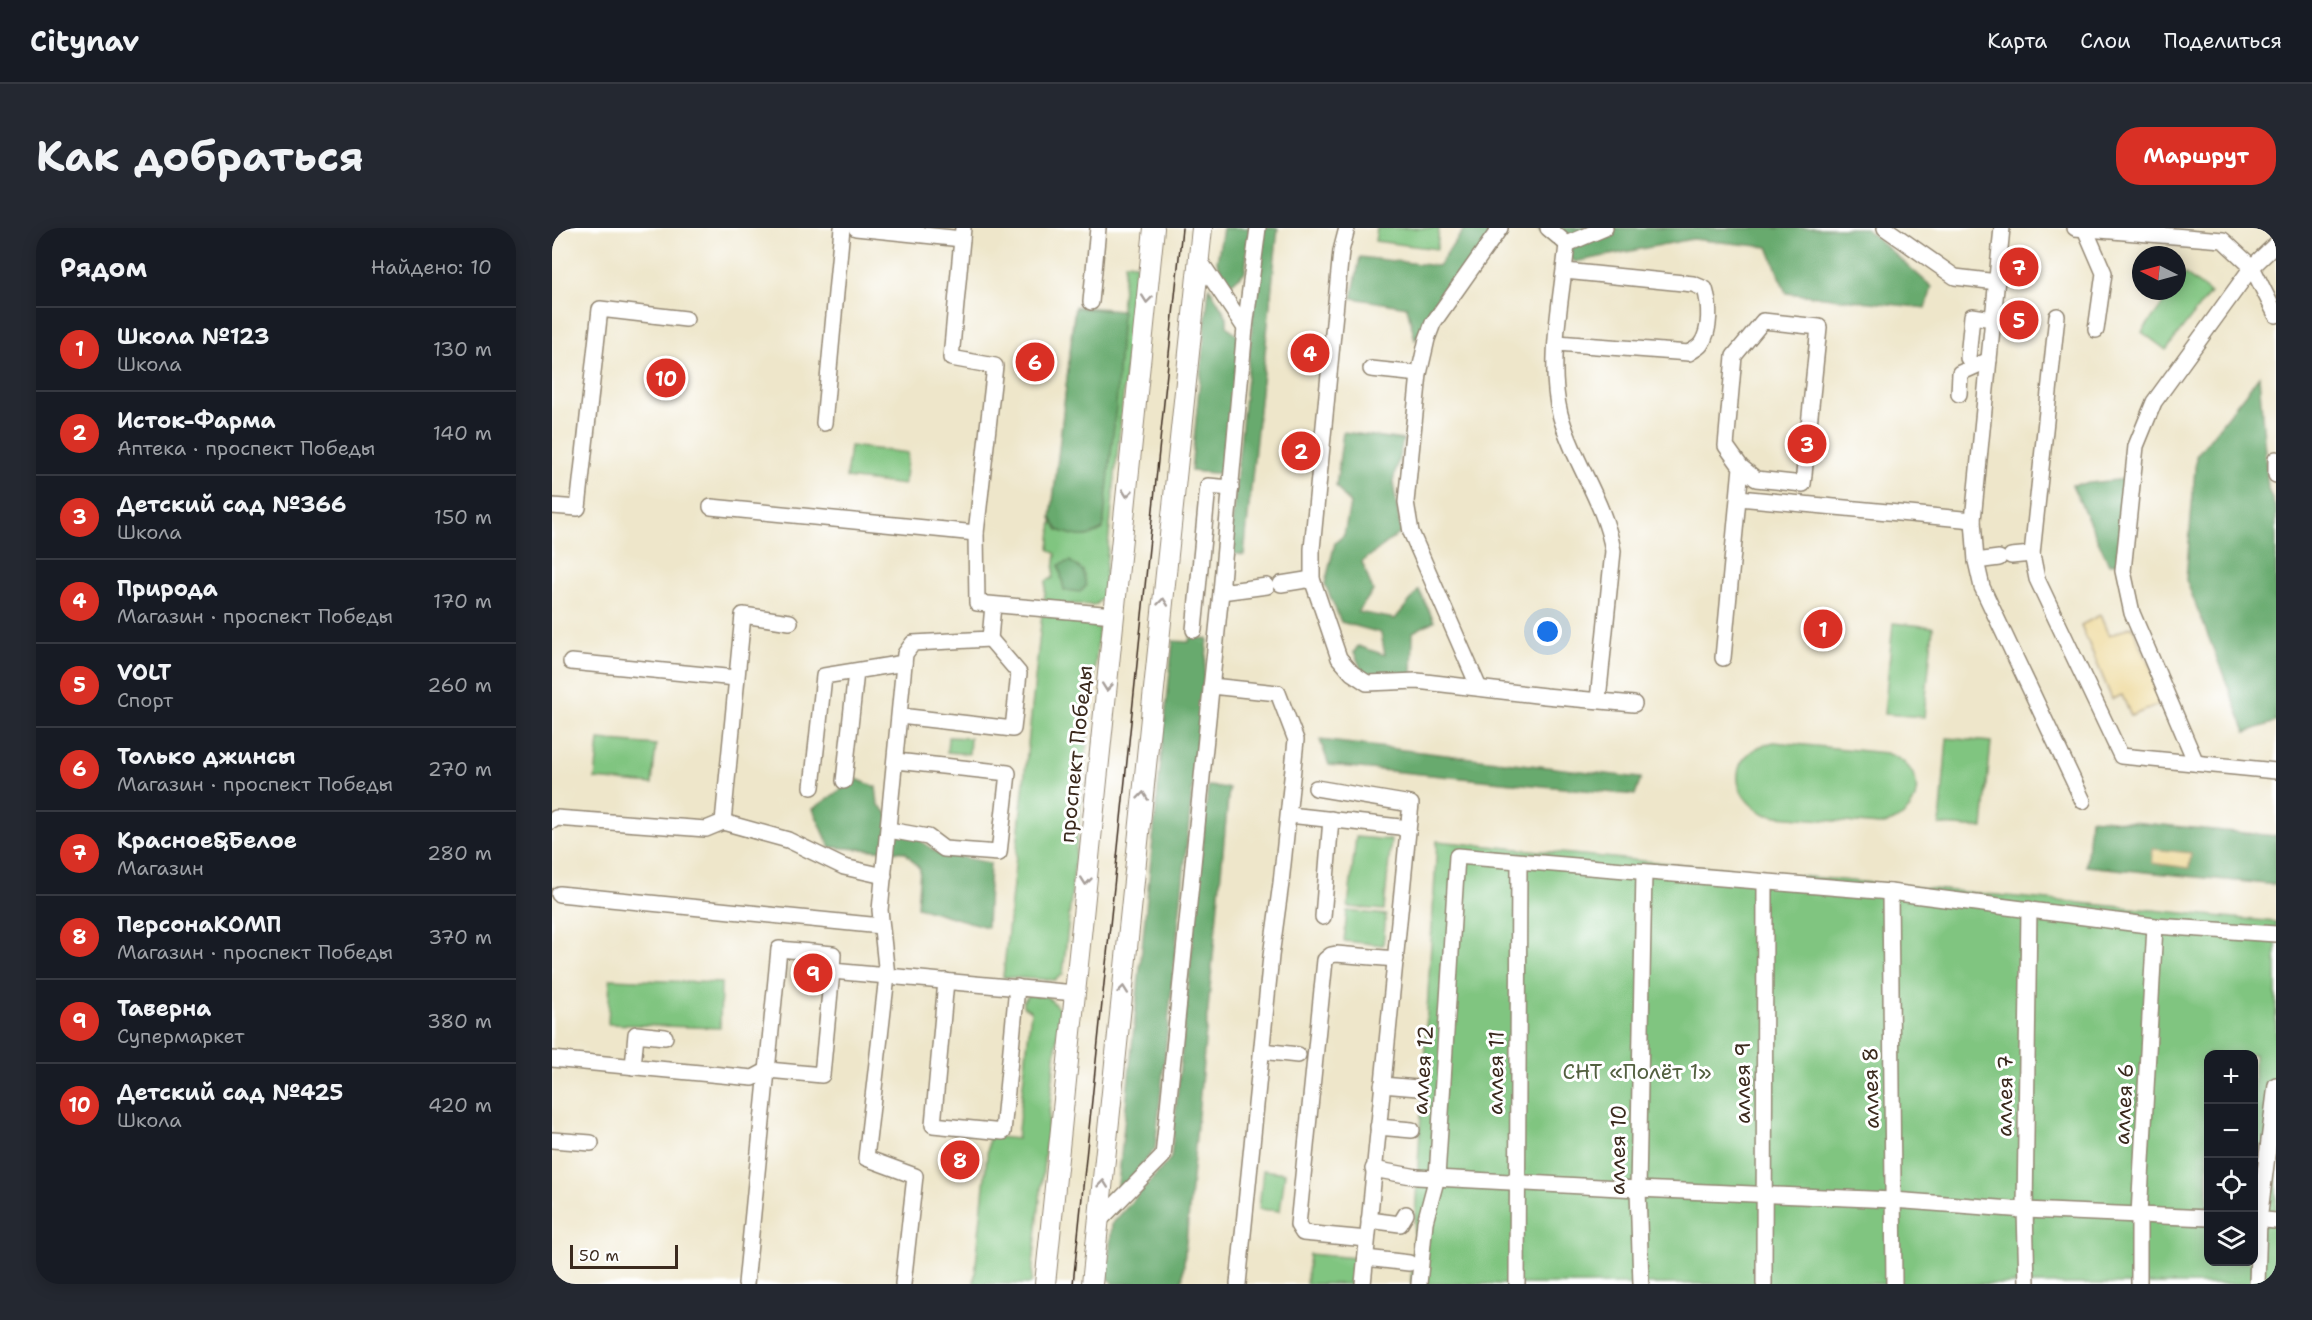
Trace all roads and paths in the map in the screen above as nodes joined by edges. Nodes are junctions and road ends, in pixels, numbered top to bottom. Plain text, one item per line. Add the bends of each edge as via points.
1 (842, 228) edge
2 (856, 228) edge
3 (1098, 228) edge
4 (1154, 228) edge
5 (1202, 228) edge
6 (1258, 228) edge
7 (1347, 228) edge
8 (1500, 228) edge
9 (1548, 228) edge
10 (1605, 228) edge
11 (1885, 228) edge
12 (2002, 228) edge
13 (2075, 228) edge
14 (2085, 229) edge
15 (898, 230) edge
16 (962, 234) edge
17 (1567, 244) junction
18 (2276, 244) edge
19 (1198, 258) junction
20 (2252, 267) junction
21 (1565, 271) junction
22 (1997, 282) junction
23 (1091, 302) dead end
24 (2276, 315) edge
25 (2057, 316) dead end
26 (686, 319) dead end
27 (1993, 319) junction
28 (1245, 328) junction
29 (2096, 330) dead end
30 (1557, 342) junction
31 (1968, 358) dead end
32 (1989, 360) junction
33 (1371, 369) dead end
34 (1419, 374) junction
35 (1959, 394) dead end
36 (824, 423) dead end
37 (2276, 459) edge
38 (1741, 467) junction
39 (2276, 475) edge
40 (1231, 488) junction
41 (1738, 498) junction
42 (552, 506) edge
43 (711, 507) dead end
44 (1973, 520) junction
45 (976, 533) junction
46 (2032, 554) junction
47 (1976, 561) junction
48 (1312, 579) junction
49 (1221, 592) junction
50 (993, 605) junction
51 (1114, 615) junction
52 (790, 622) dead end
53 (1194, 630) dead end
54 (990, 639) junction
55 (1723, 658) dead end
56 (571, 662) dead end
57 (904, 663) junction
58 (856, 672) junction
59 (736, 678) junction
60 (1211, 686) junction
61 (1479, 688) junction
62 (1598, 700) junction
63 (1634, 704) dead end
64 (900, 716) junction
65 (896, 761) junction
66 (2196, 763) junction
67 (2276, 771) edge
68 (844, 781) dead end
69 (812, 787) dead end
70 (1316, 788) dead end
71 (2083, 801) dead end
72 (1289, 815) junction
73 (1331, 819) junction
74 (552, 821) edge
75 (723, 822) junction
76 (889, 830) junction
77 (1408, 831) junction
78 (1518, 862) junction
79 (1644, 872) junction
80 (884, 876) junction
81 (1765, 883) junction
82 (1890, 892) junction
83 (559, 894) dead end
84 (2029, 909) junction
85 (1323, 917) dead end
86 (881, 926) junction
87 (2155, 926) junction
88 (2276, 934) edge
89 (1395, 959) junction
90 (832, 971) junction
91 (887, 976) junction
92 (946, 981) junction
93 (1017, 987) junction
94 (1075, 993) junction
95 (665, 1037) dead end
96 (1262, 1051) junction
97 (1298, 1054) dead end
98 (552, 1059) edge
99 (633, 1067) junction
100 (768, 1070) junction
101 (1382, 1085) junction
102 (2276, 1085) edge
103 (1418, 1088) dead end
104 (1378, 1127) junction
105 (1412, 1130) dead end
106 (552, 1140) edge
107 (591, 1143) dead end
108 (1373, 1169) junction
109 (1437, 1176) junction
110 (1519, 1182) junction
111 (1638, 1189) junction
112 (1764, 1194) junction
113 (1893, 1200) junction
114 (2025, 1210) junction
115 (2257, 1212) edge
116 (1406, 1214) dead end
117 (2139, 1215) junction
118 (2204, 1218) edge
119 (1369, 1220) junction
120 (2258, 1220) edge
121 (1099, 1221) junction
122 (2276, 1221) edge
123 (1367, 1239) junction
124 (1366, 1258) junction
125 (1409, 1263) dead end
126 (2257, 1266) edge
127 (746, 1284) edge
128 (903, 1284) edge
129 (1045, 1284) edge
130 (1092, 1284) edge
131 (1238, 1284) edge
132 (1364, 1284) edge
133 (1419, 1284) edge
134 (1517, 1284) edge
135 (1641, 1284) edge
136 (1764, 1284) edge
137 (1894, 1284) edge
138 (2027, 1284) edge
139 (2139, 1284) edge
140 (2257, 1284) edge

1 - 36 street
2 - 15 street
3 - 23 street
4 -> 51 main road, проспект Победы
5 - 19 main road
6 - 28 street
7 - 48 street via 1341,251
8 - 34 street via 1433,323
9 - 17 street
10 - 17 street
11 - 22 street via 1954,278
12 - 22 street
13 - 14 street
14 - 20 street via 2223,240
14 - 29 street via 2104,273
15 - 16 street
16 - 45 street via 951,358 995,366
17 - 21 street
18 - 20 street
19 - 28 street
121 -> 19 main road
20 - 24 street
20 - 66 street via 2154,402 2136,446 2123,571 2132,613
21 - 30 street
21 - 30 street via 1693,284 1705,289 1709,302 1706,333 1700,345 1689,353
22 - 27 street
25 - 46 street
26 - 42 street via 600,309 578,508
27 - 31 street via 1971,316
27 - 32 street
28 - 40 street
30 - 62 street via 1555,376 1560,414 1610,533 1613,551
32 - 35 street via 1960,373
32 - 44 street
33 - 34 street
34 - 61 street via 1406,502 1408,520
37 - 39 street
38 - 38 street via 1756,479 1803,484 1820,327 1762,321 1734,356 1726,446
38 - 41 street
40 - 49 street
40 - 53 street via 1208,486
41 - 44 street
41 - 55 street
43 - 45 street
44 - 47 street
45 - 50 street via 977,603
46 - 47 street
46 - 66 street via 2037,579 2121,756
47 - 71 street via 1982,587
48 - 49 street
48 - 61 street via 1340,658 1366,683 1417,681
49 - 60 street
50 - 51 street
50 - 54 street
51 -> 94 main road, проспект Победы
52 - 59 street via 743,615
54 - 57 street via 913,643
54 - 64 street via 1019,673 1013,729
56 - 59 street
57 - 58 street
57 - 64 street
58 - 68 street
58 - 69 street via 824,676
59 - 75 street
60 - 72 street via 1278,693 1296,740
60 - 121 street via 1163,1156
61 - 62 street
62 - 63 street
64 - 65 street
65 - 76 street
65 - 76 street via 1008,773 999,853 944,849 928,837
66 - 67 street
70 - 77 street via 1411,804
72 - 73 street
72 - 96 street
73 - 77 street via 1400,826
73 - 85 street
74 - 75 street via 556,818 706,829
75 - 80 street via 788,840 844,867
76 - 80 street
77 - 89 street
78 - 79 street
78 - 109 street, аллея 12 via 1457,856
78 - 110 street, аллея 11
79 - 81 street
79 - 111 street, аллея 10
80 - 86 street
81 - 82 street
81 - 112 street, аллея 9
82 - 84 street
82 - 113 street, аллея 8
83 - 86 street
84 - 87 street
84 - 114 street, аллея 7
86 - 91 street
87 - 88 street
87 - 117 street, аллея 6
89 - 101 street
89 - 123 street via 1336,954 1325,960 1298,1225 1303,1233
90 - 91 street
90 - 100 street via 822,1075
90 - 100 street via 833,954 779,949
91 - 92 street
91 - 128 street via 866,1158 915,1176
92 - 93 street
92 - 93 street via 933,1125 1003,1132
93 - 94 street
94 - 129 main road, проспект Победы
95 - 99 street via 636,1034
96 - 97 street
96 - 131 street
98 - 99 street
99 - 100 street via 753,1078
100 - 127 street
101 - 103 street
101 - 104 street
102 - 115 street
104 - 105 street
104 - 108 street
106 - 107 street
108 - 109 street
108 - 119 street
109 - 110 street
109 - 133 street, аллея 12 via 1425,1222
110 - 111 street
110 - 134 street, аллея 11
111 - 112 street
111 - 135 street, аллея 10
112 - 113 street
112 - 136 street, аллея 9
113 - 114 street
113 - 137 street, аллея 8
114 - 117 street
114 - 138 street, аллея 7
116 - 119 street via 1400,1224
117 - 118 street
117 - 139 street, аллея 6
119 - 123 street
120 - 122 street
121 - 130 main road
123 - 124 street
124 - 125 street
124 - 132 street
126 - 140 street

